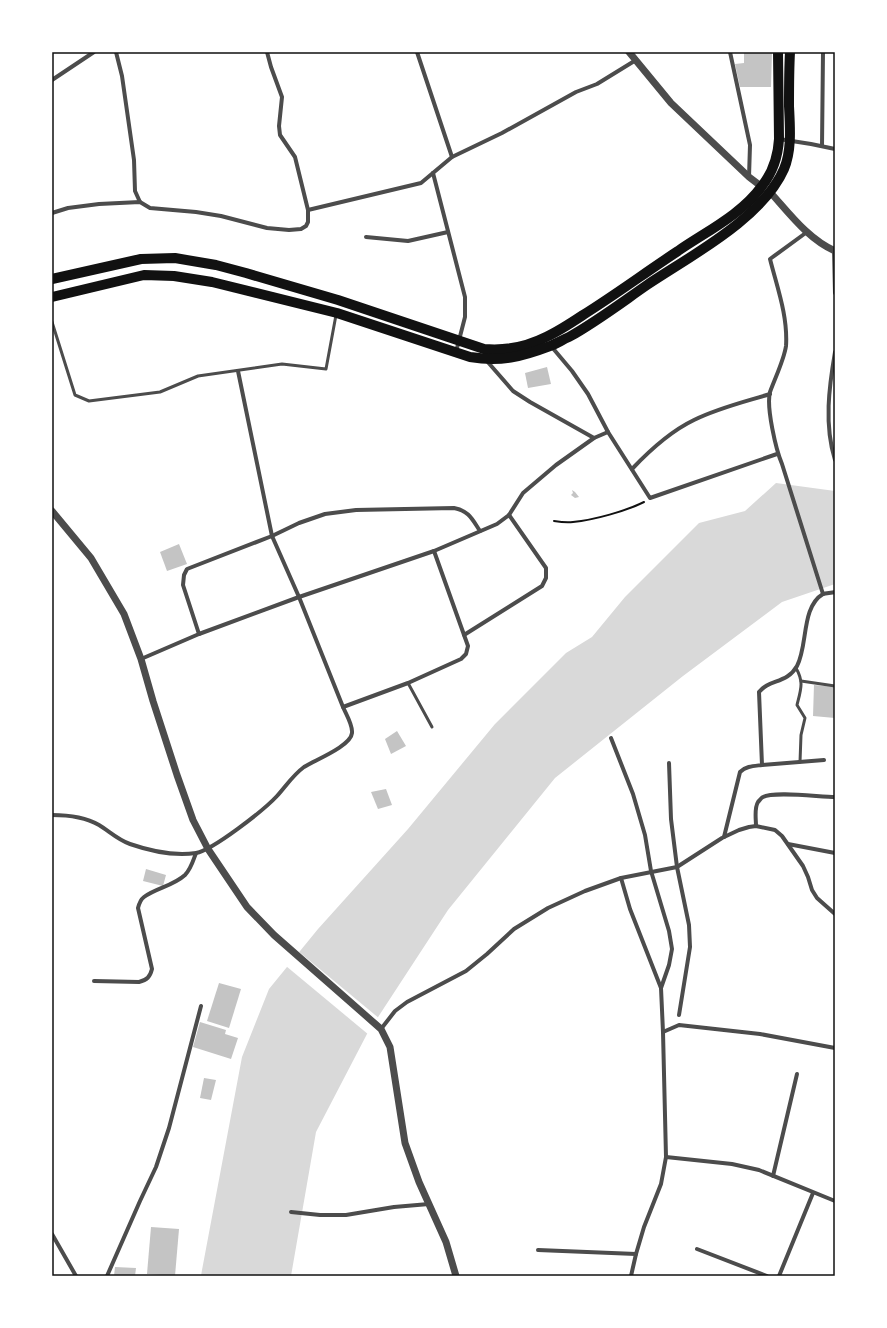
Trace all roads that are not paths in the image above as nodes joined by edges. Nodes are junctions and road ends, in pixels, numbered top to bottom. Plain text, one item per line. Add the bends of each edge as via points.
1 (94, 52) edge
2 (116, 52) edge
3 (267, 52) edge
4 (416, 52) edge
5 (629, 52) edge
6 (730, 52) edge
7 (778, 52) edge
8 (790, 52) edge
9 (823, 52) edge
10 (636, 60) junction
11 (52, 80) edge
12 (779, 139) junction
13 (790, 140) junction
14 (822, 146) junction
15 (835, 149) edge
16 (452, 156) junction
17 (433, 173) junction
18 (749, 177) junction
19 (766, 189) junction
20 (140, 202) junction
21 (308, 210) junction
22 (52, 213) edge
23 (448, 232) junction
24 (807, 232) junction
25 (366, 238) dead end
26 (834, 251) edge
27 (52, 279) edge
28 (835, 293) edge
29 (52, 297) edge
30 (337, 313) junction
31 (52, 322) edge
32 (458, 340) junction
33 (548, 342) junction
34 (456, 352) junction
35 (835, 352) edge
36 (486, 360) junction
37 (238, 371) junction
38 (770, 394) junction
39 (608, 432) junction
40 (594, 438) junction
41 (777, 454) junction
42 (835, 460) edge
43 (632, 469) junction
44 (52, 511) edge
45 (510, 515) junction
46 (480, 531) junction
47 (272, 536) junction
48 (434, 551) junction
49 (835, 592) edge
50 (823, 594) junction
51 (299, 597) junction
52 (199, 634) junction
53 (464, 635) junction
54 (142, 659) junction
55 (796, 668) junction
56 (801, 681) junction
57 (408, 683) junction
58 (835, 686) edge
59 (343, 707) junction
60 (432, 727) dead end
61 (611, 738) dead end
62 (824, 760) dead end
63 (800, 762) junction
64 (669, 763) dead end
65 (762, 765) junction
66 (835, 797) edge
67 (52, 815) edge
68 (756, 826) junction
69 (724, 837) junction
70 (788, 844) junction
71 (208, 849) junction
72 (196, 853) junction
73 (835, 853) edge
74 (677, 867) junction
75 (651, 871) junction
76 (620, 878) junction
77 (835, 914) edge
78 (94, 981) dead end
79 (661, 988) junction
80 (201, 1006) dead end
81 (679, 1015) dead end
82 (381, 1029) junction
83 (663, 1032) junction
84 (835, 1048) edge
85 (797, 1074) dead end
86 (666, 1157) junction
87 (773, 1176) junction
88 (813, 1193) junction
89 (835, 1201) edge
90 (429, 1204) junction
91 (291, 1212) dead end
92 (52, 1234) edge
93 (697, 1249) dead end
94 (538, 1250) dead end
95 (636, 1254) junction
96 (76, 1276) edge
97 (107, 1276) edge
98 (456, 1276) edge
99 (631, 1276) edge
100 (767, 1276) edge
101 (779, 1276) edge

1 - 11 street
2 - 20 street via 134,160 135,191
3 - 21 street via 282,97 280,135 295,157
4 - 16 street
5 - 10 street
6 - 18 street via 750,145
7 - 12 main road
8 - 13 main road
9 - 14 street
10 - 16 street via 597,84 576,92 502,133
10 - 18 street via 671,103
12 - 13 street
12 - 19 main road via 776,163
13 - 14 street
13 - 19 main road via 785,168
14 - 15 street
16 - 17 street
17 - 21 street via 421,183 412,186
17 - 23 street
18 - 19 street
19 - 24 street
19 - 33 main road via 744,219 706,248 586,328
20 - 21 street via 150,208 196,212 267,228 288,230 306,226
20 - 22 street via 99,204
23 - 25 street via 408,241
23 - 32 street via 465,298 465,317
24 - 26 street
24 - 38 street via 770,259 785,317 786,347
26 - 28 street
27 - 32 main road via 141,259 175,258 246,273
29 - 30 main road via 144,275 174,276 212,282
30 - 34 main road
30 - 37 lane via 326,369 282,364
31 - 37 lane via 76,395 89,401 160,392 198,376
32 - 33 main road via 498,350
32 - 34 street
33 - 36 main road via 505,360
33 - 39 street via 588,394
34 - 36 main road
35 - 42 street via 828,403 829,430
36 - 40 street via 513,391
37 - 47 street
38 - 41 street via 770,414
38 - 43 street via 694,420 673,433
39 - 40 street
39 - 43 street
40 - 45 street via 523,493
41 - 43 street via 650,498
41 - 50 street
44 - 54 street via 91,558 124,614
45 - 46 street
45 - 53 street via 546,568 546,578 542,586
46 - 47 street via 462,509 356,510 325,514
46 - 48 street
47 - 51 street
47 - 52 street via 187,569 183,585
48 - 51 street
48 - 53 street
49 - 50 street
50 - 55 street via 812,605 809,613
51 - 52 street
51 - 59 street
52 - 54 street
53 - 57 street via 468,646 466,654 461,659
54 - 71 street via 177,775 193,820
55 - 56 lane via 802,677
55 - 65 street via 783,680 768,685 759,692
56 - 58 lane
56 - 63 lane via 797,705 805,718 801,734
57 - 59 street
57 - 60 lane
59 - 71 street via 351,728 350,739 304,767 263,808
61 - 75 street via 633,794 645,835
62 - 63 street
63 - 65 street
64 - 74 street via 671,819
65 - 69 street via 748,766 740,772
66 - 68 street via 762,797 756,808
67 - 72 street via 77,817 98,824 128,844 146,849 170,853
68 - 69 street
68 - 70 street via 775,830
69 - 74 street
70 - 73 street
70 - 77 street via 803,866 817,898
71 - 72 street
71 - 82 street via 248,907 274,936
72 - 78 street via 185,875 143,897 140,902 138,908 152,969 150,976 139,982
74 - 75 street
74 - 81 street via 687,912 690,947
75 - 76 street
75 - 79 street via 672,949
76 - 79 street
76 - 82 street via 548,908 514,929 466,971 395,1011
79 - 83 street
80 - 97 street via 169,1128 156,1167
82 - 90 street via 390,1047 405,1143
83 - 84 street via 678,1025 760,1034
83 - 86 street
85 - 87 street
86 - 87 street via 732,1164
86 - 95 street via 661,1184
87 - 88 street
88 - 89 street
88 - 101 street
90 - 91 street via 346,1215
90 - 98 street via 446,1242
92 - 96 street
93 - 100 street
94 - 95 street
95 - 99 street

